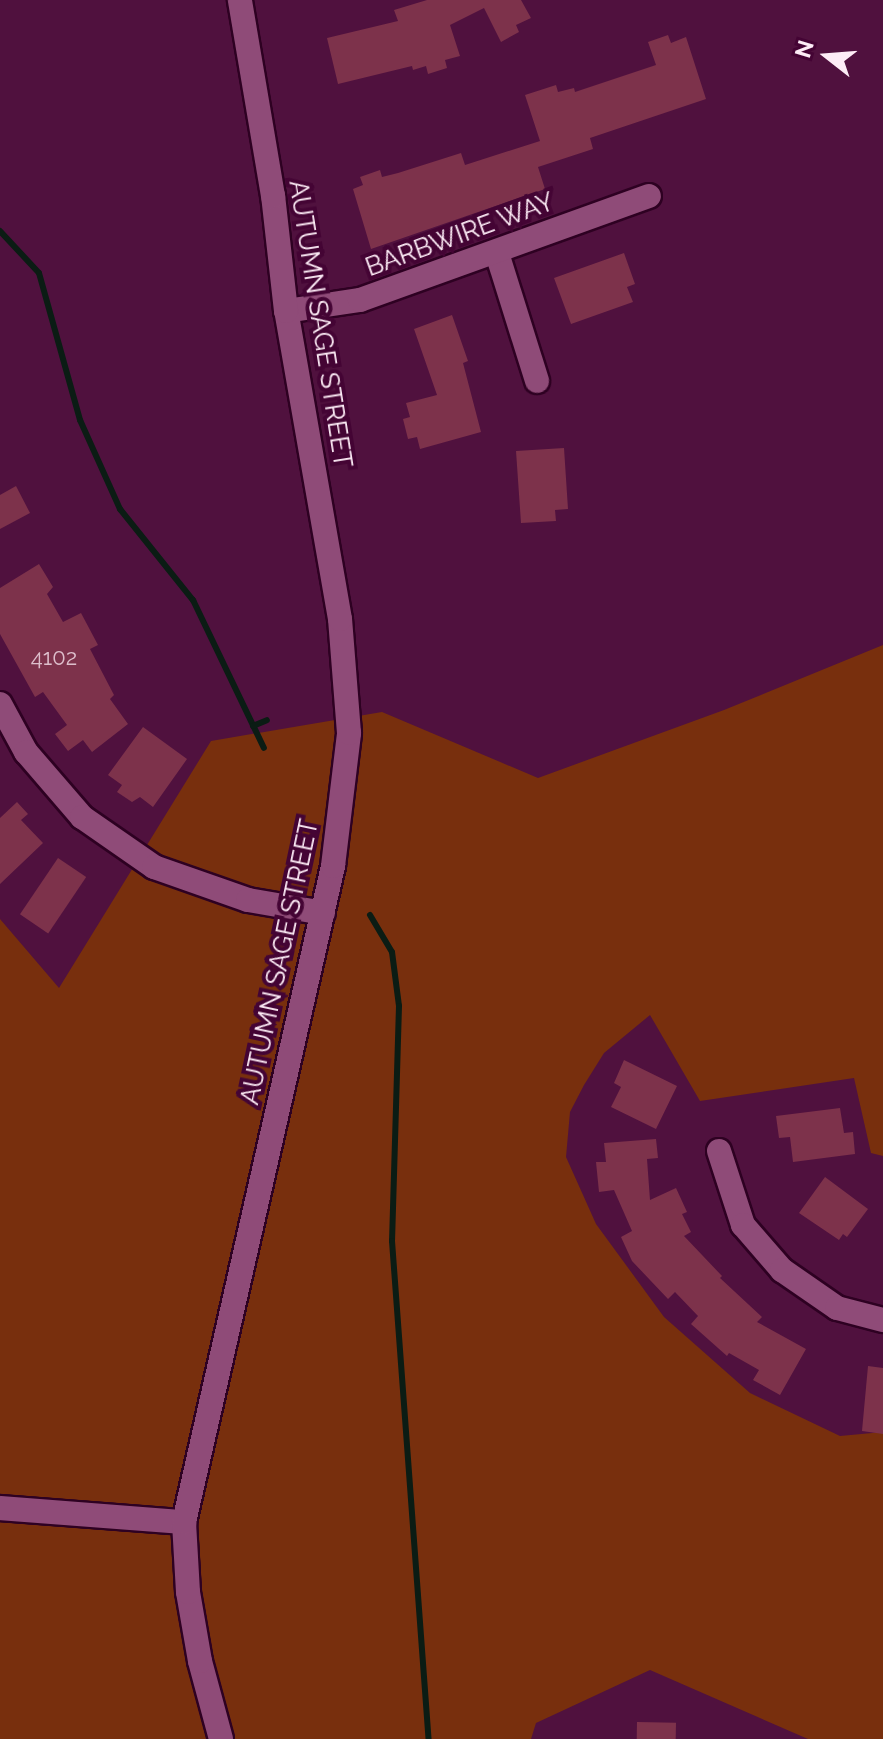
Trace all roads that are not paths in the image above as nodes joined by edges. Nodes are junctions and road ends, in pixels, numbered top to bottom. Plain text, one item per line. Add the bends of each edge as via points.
1 (247, 1) edge
2 (649, 196) dead end
3 (497, 253) junction
4 (286, 311) junction
5 (537, 381) dead end
6 (0, 704) edge
7 (323, 913) junction
8 (719, 1151) dead end
9 (883, 1320) edge
10 (0, 1508) edge
11 (184, 1522) junction
12 (221, 1739) edge

1 - 4 street, AUTUMN SAGE STREET
2 - 3 street, BARBWIRE WAY
3 - 4 street, BARBWIRE WAY via 360,300
3 - 5 street
4 - 7 street, AUTUMN SAGE STREET via 340,619 349,733
6 - 7 street via 26,752 82,817 154,867 248,900
7 - 11 street, AUTUMN SAGE STREET
8 - 9 street via 743,1225 782,1270 837,1308
10 - 11 street
11 - 12 street, AUTUMN SAGE STREET via 197,1647

